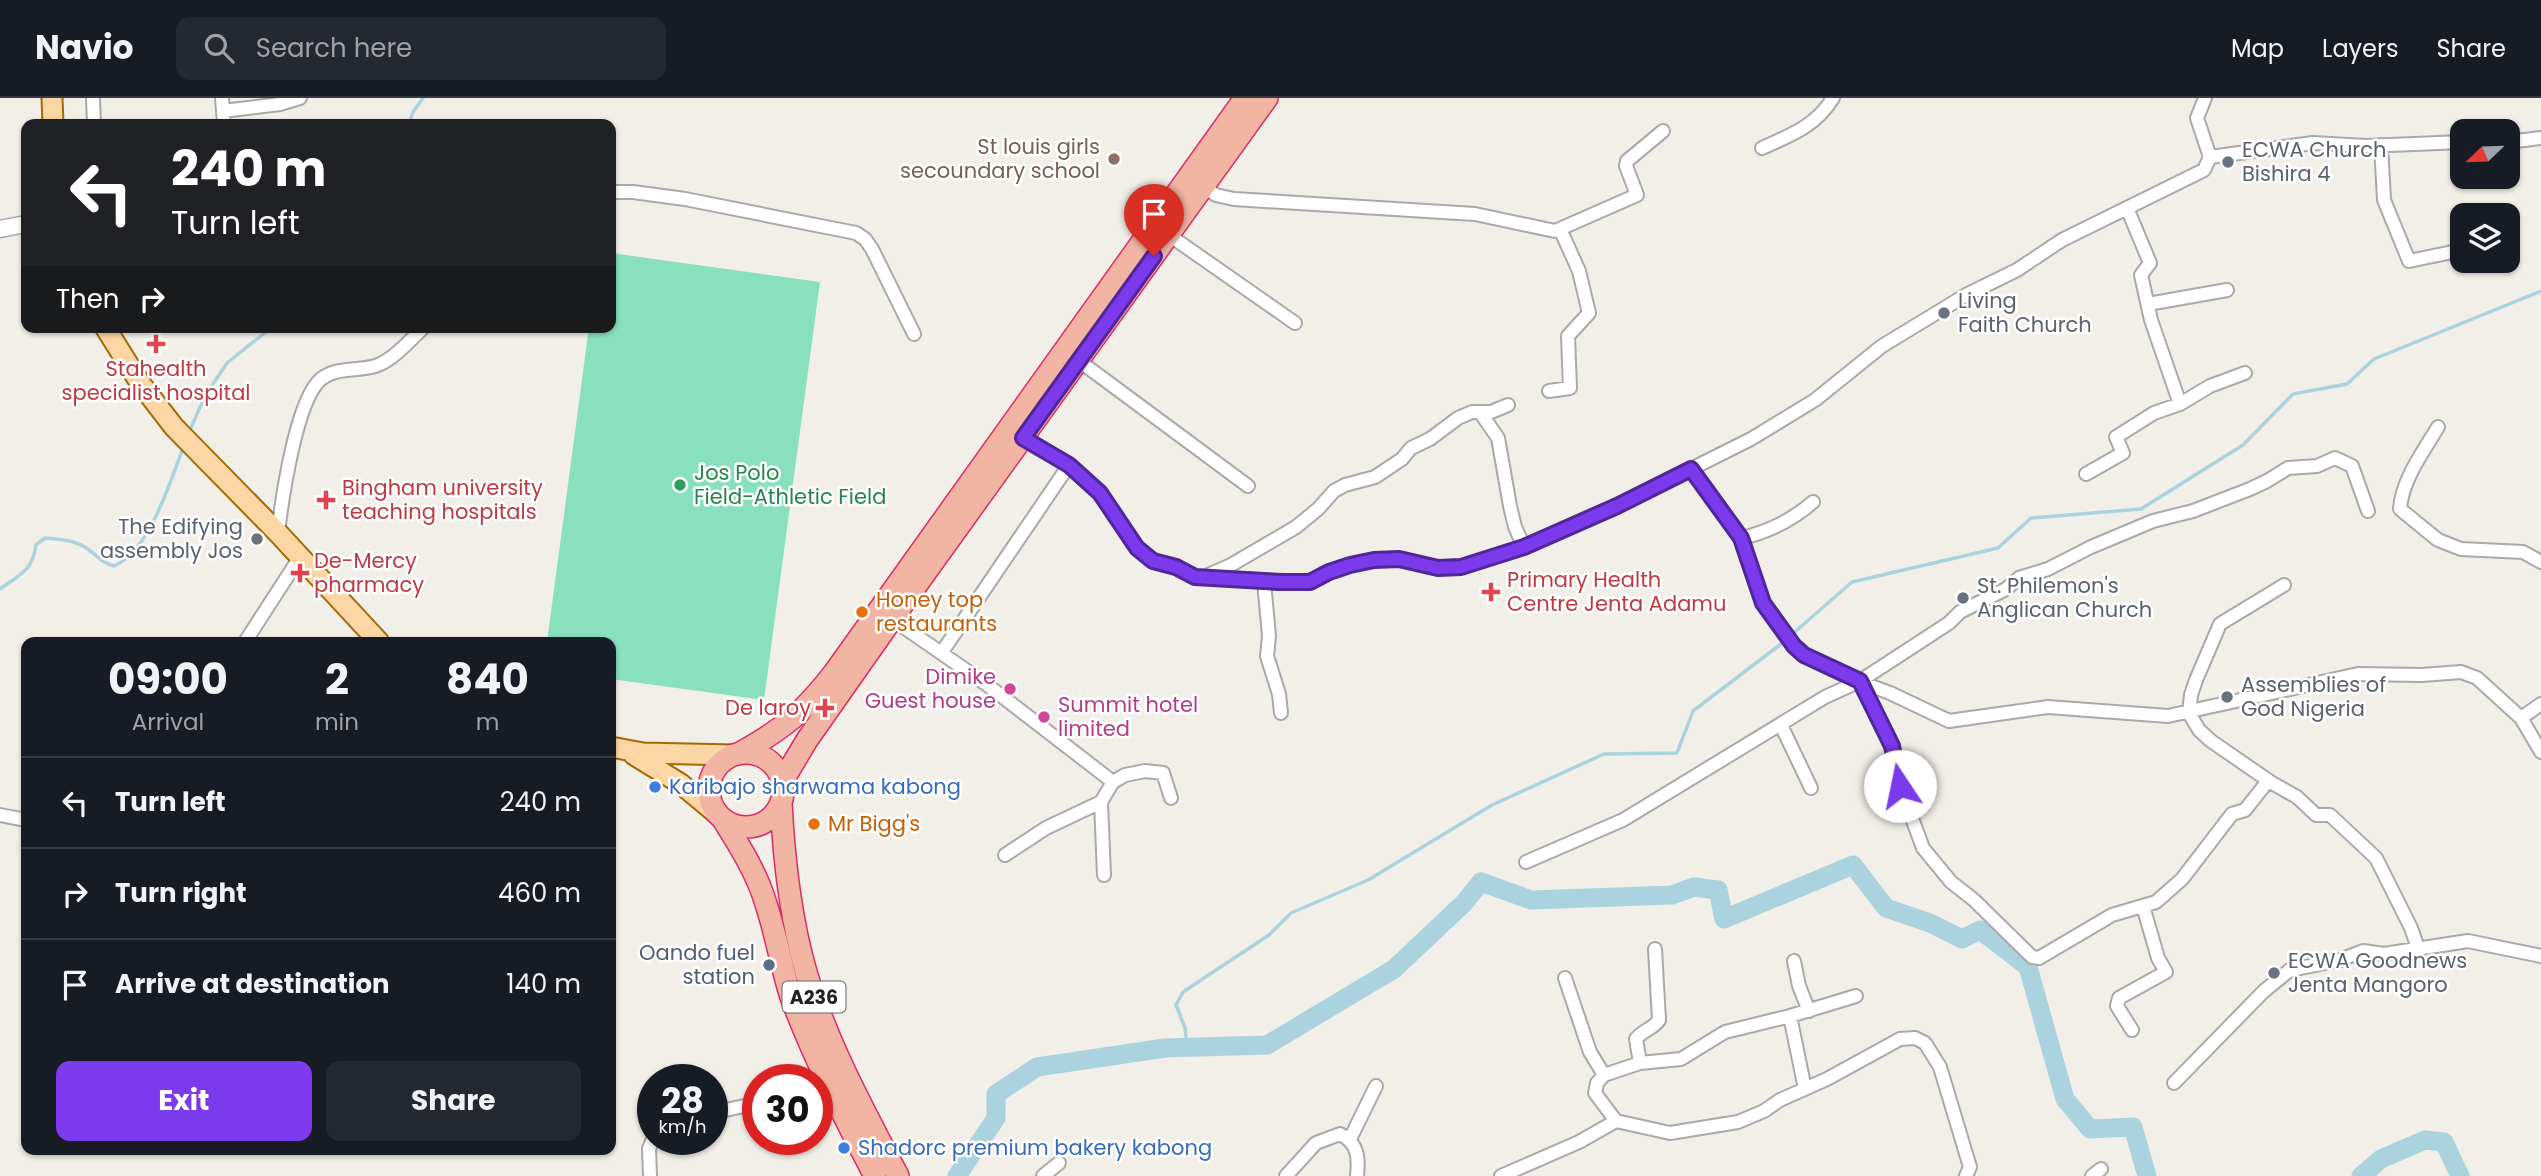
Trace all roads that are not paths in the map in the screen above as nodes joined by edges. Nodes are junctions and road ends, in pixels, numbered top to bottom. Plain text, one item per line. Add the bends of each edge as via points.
1 (52, 98) edge
2 (93, 98) edge
3 (300, 98) edge
4 (1245, 98) edge
5 (1267, 98) edge
6 (1833, 98) edge
7 (2205, 98) edge
8 (223, 111) edge
9 (53, 119) edge
10 (94, 119) edge
11 (1663, 131) dead end
12 (2541, 138) edge
13 (2520, 141) edge
14 (2450, 142) edge
15 (2381, 145) junction
16 (1762, 148) dead end
17 (2210, 157) junction
18 (1195, 181) junction
19 (616, 192) edge
20 (2127, 208) junction
21 (21, 225) edge
22 (0, 229) edge
23 (1560, 229) junction
24 (1169, 235) junction
25 (2450, 252) edge
26 (2227, 290) dead end
27 (2148, 304) junction
28 (1294, 323) dead end
29 (114, 333) edge
30 (417, 333) edge
31 (914, 334) dead end
32 (1078, 360) junction
33 (2245, 373) dead end
34 (1549, 391) dead end
35 (2180, 404) junction
36 (1508, 405) dead end
37 (1480, 412) junction
38 (2438, 427) dead end
39 (1023, 438) junction
40 (1069, 465) junction
41 (1691, 469) junction
42 (2086, 474) dead end
43 (1248, 486) dead end
44 (1813, 502) dead end
45 (2368, 511) dead end
46 (278, 533) junction
47 (1741, 538) junction
48 (1524, 547) junction
49 (300, 557) junction
50 (2541, 562) edge
51 (1202, 578) junction
52 (1264, 582) junction
53 (2284, 585) dead end
54 (892, 619) junction
55 (248, 637) edge
56 (374, 637) edge
57 (942, 652) junction
58 (1860, 681) junction
59 (2541, 704) edge
60 (1281, 713) dead end
61 (2189, 713) junction
62 (2521, 718) junction
63 (1781, 725) junction
64 (617, 749) edge
65 (2541, 752) edge
66 (737, 754) junction
67 (2268, 781) junction
68 (1113, 782) junction
69 (1811, 788) dead end
70 (781, 793) junction
71 (1171, 798) dead end
72 (1101, 803) junction
73 (0, 815) edge
74 (720, 816) junction
75 (21, 819) edge
76 (1005, 855) dead end
77 (1526, 862) dead end
78 (1104, 875) dead end
79 (2143, 906) junction
80 (2418, 948) junction
81 (1655, 949) dead end
82 (2541, 956) edge
83 (1794, 961) dead end
84 (1565, 978) dead end
85 (1856, 996) dead end
86 (1809, 1011) junction
87 (1790, 1016) junction
88 (2132, 1030) dead end
89 (1640, 1063) junction
90 (815, 1064) edge
91 (1604, 1076) junction
92 (2175, 1083) dead end
93 (1376, 1086) dead end
94 (1805, 1088) junction
95 (833, 1104) edge
96 (1616, 1121) junction
97 (1350, 1139) junction
98 (649, 1155) edge
99 (1059, 1163) dead end
100 (650, 1176) edge
101 (875, 1176) edge
102 (898, 1176) edge
103 (1043, 1176) edge
104 (1286, 1176) edge
105 (1357, 1176) edge
106 (1501, 1176) edge
107 (1966, 1176) edge

1 - 9 main road
2 - 10 street
3 - 8 street
4 - 18 highway, A236
5 - 18 highway, A236
6 - 16 street via 1822,115
7 - 17 street via 2197,118
11 - 23 street via 1628,161 1637,195
12 - 13 street
14 - 15 street
15 - 17 street via 2313,143
15 - 25 street via 2384,200 2409,261
17 - 20 street via 2204,170
18 - 23 street via 1216,195 1234,199 1475,214
18 - 24 highway, A236
18 - 66 highway, A236 via 812,701 789,723
19 - 31 street via 685,198 856,233 872,249
20 - 27 street via 2150,263 2141,275
20 - 41 street via 1966,295 1882,346 1779,423
21 - 22 street
23 - 34 street via 1579,271 1589,313 1568,336 1570,388
24 - 28 street
24 - 32 highway, A236
26 - 27 street
27 - 35 street
29 - 46 main road via 140,383 174,427
30 - 46 street via 378,365 321,379 307,399 286,472
32 - 39 highway, A236
32 - 43 street
33 - 35 street
35 - 42 street via 2154,413 2116,437 2123,453
36 - 37 street
37 - 48 street via 1498,438 1515,527
37 - 51 street via 1458,418 1375,477 1334,491 1296,527
38 - 50 street via 2401,497 2400,509 2438,540 2461,549 2523,552
39 - 40 street
39 - 54 highway, A236
40 - 51 street via 1100,493 1137,548 1153,561
40 - 57 street
41 - 47 street
41 - 48 street
44 - 47 street via 1775,528
45 - 58 street via 2352,466 2335,458 2317,466 2288,468 2250,489 2152,521 2019,578 1960,612
46 - 49 main road
47 - 58 street via 1763,603 1794,646
48 - 52 street via 1461,567 1374,560 1310,582
49 - 55 street
49 - 56 main road
51 - 52 street
52 - 60 street via 1267,656
53 - 61 street via 2220,624 2193,687
54 - 57 street
54 - 70 highway, A236 via 807,740
57 - 68 street
58 - 61 street via 1949,721 2048,707 2168,716
58 - 63 street via 1825,696
58 - 79 street via 1892,746 1900,786 1923,848 1951,882 2025,952 2039,958 2112,915
59 - 62 street
61 - 62 street via 2358,674 2461,672 2477,678
61 - 67 street via 2211,741
62 - 65 street
63 - 69 street
63 - 77 street via 1623,820
64 - 66 main road
64 - 74 main road via 665,773
66 - 70 highway via 762,757 778,772
66 - 74 highway, A236 via 720,763 712,776 709,792
67 - 79 street via 2245,810 2232,814 2182,878 2156,902
67 - 80 street via 2297,797 2316,815 2330,815 2376,858
68 - 71 street via 1144,771 1163,773
68 - 72 street
70 - 74 highway, A236 via 772,817 751,827 736,826
70 - 102 highway, A236 via 791,909 806,972 831,1040
72 - 76 street via 1046,828
72 - 78 street
73 - 75 street
74 - 90 highway, A236 via 766,901 790,995
79 - 88 street via 2166,972 2119,998 2118,1006
80 - 82 street via 2468,941
80 - 92 street via 2384,954 2363,951 2290,970
81 - 89 street via 1659,1020 1636,1039
83 - 86 street
84 - 91 street via 1590,1052
85 - 86 street
86 - 87 street
87 - 89 street via 1725,1032 1682,1059
87 - 94 street
89 - 91 street
91 - 96 street via 1595,1090
93 - 97 street
94 - 96 street via 1765,1111 1705,1129 1670,1133
94 - 107 street via 1900,1039 1925,1043 1947,1089 1970,1167
95 - 101 highway, A236
96 - 106 street
97 - 104 street via 1340,1134 1316,1143
97 - 105 street via 1359,1161
98 - 100 street
99 - 103 street

